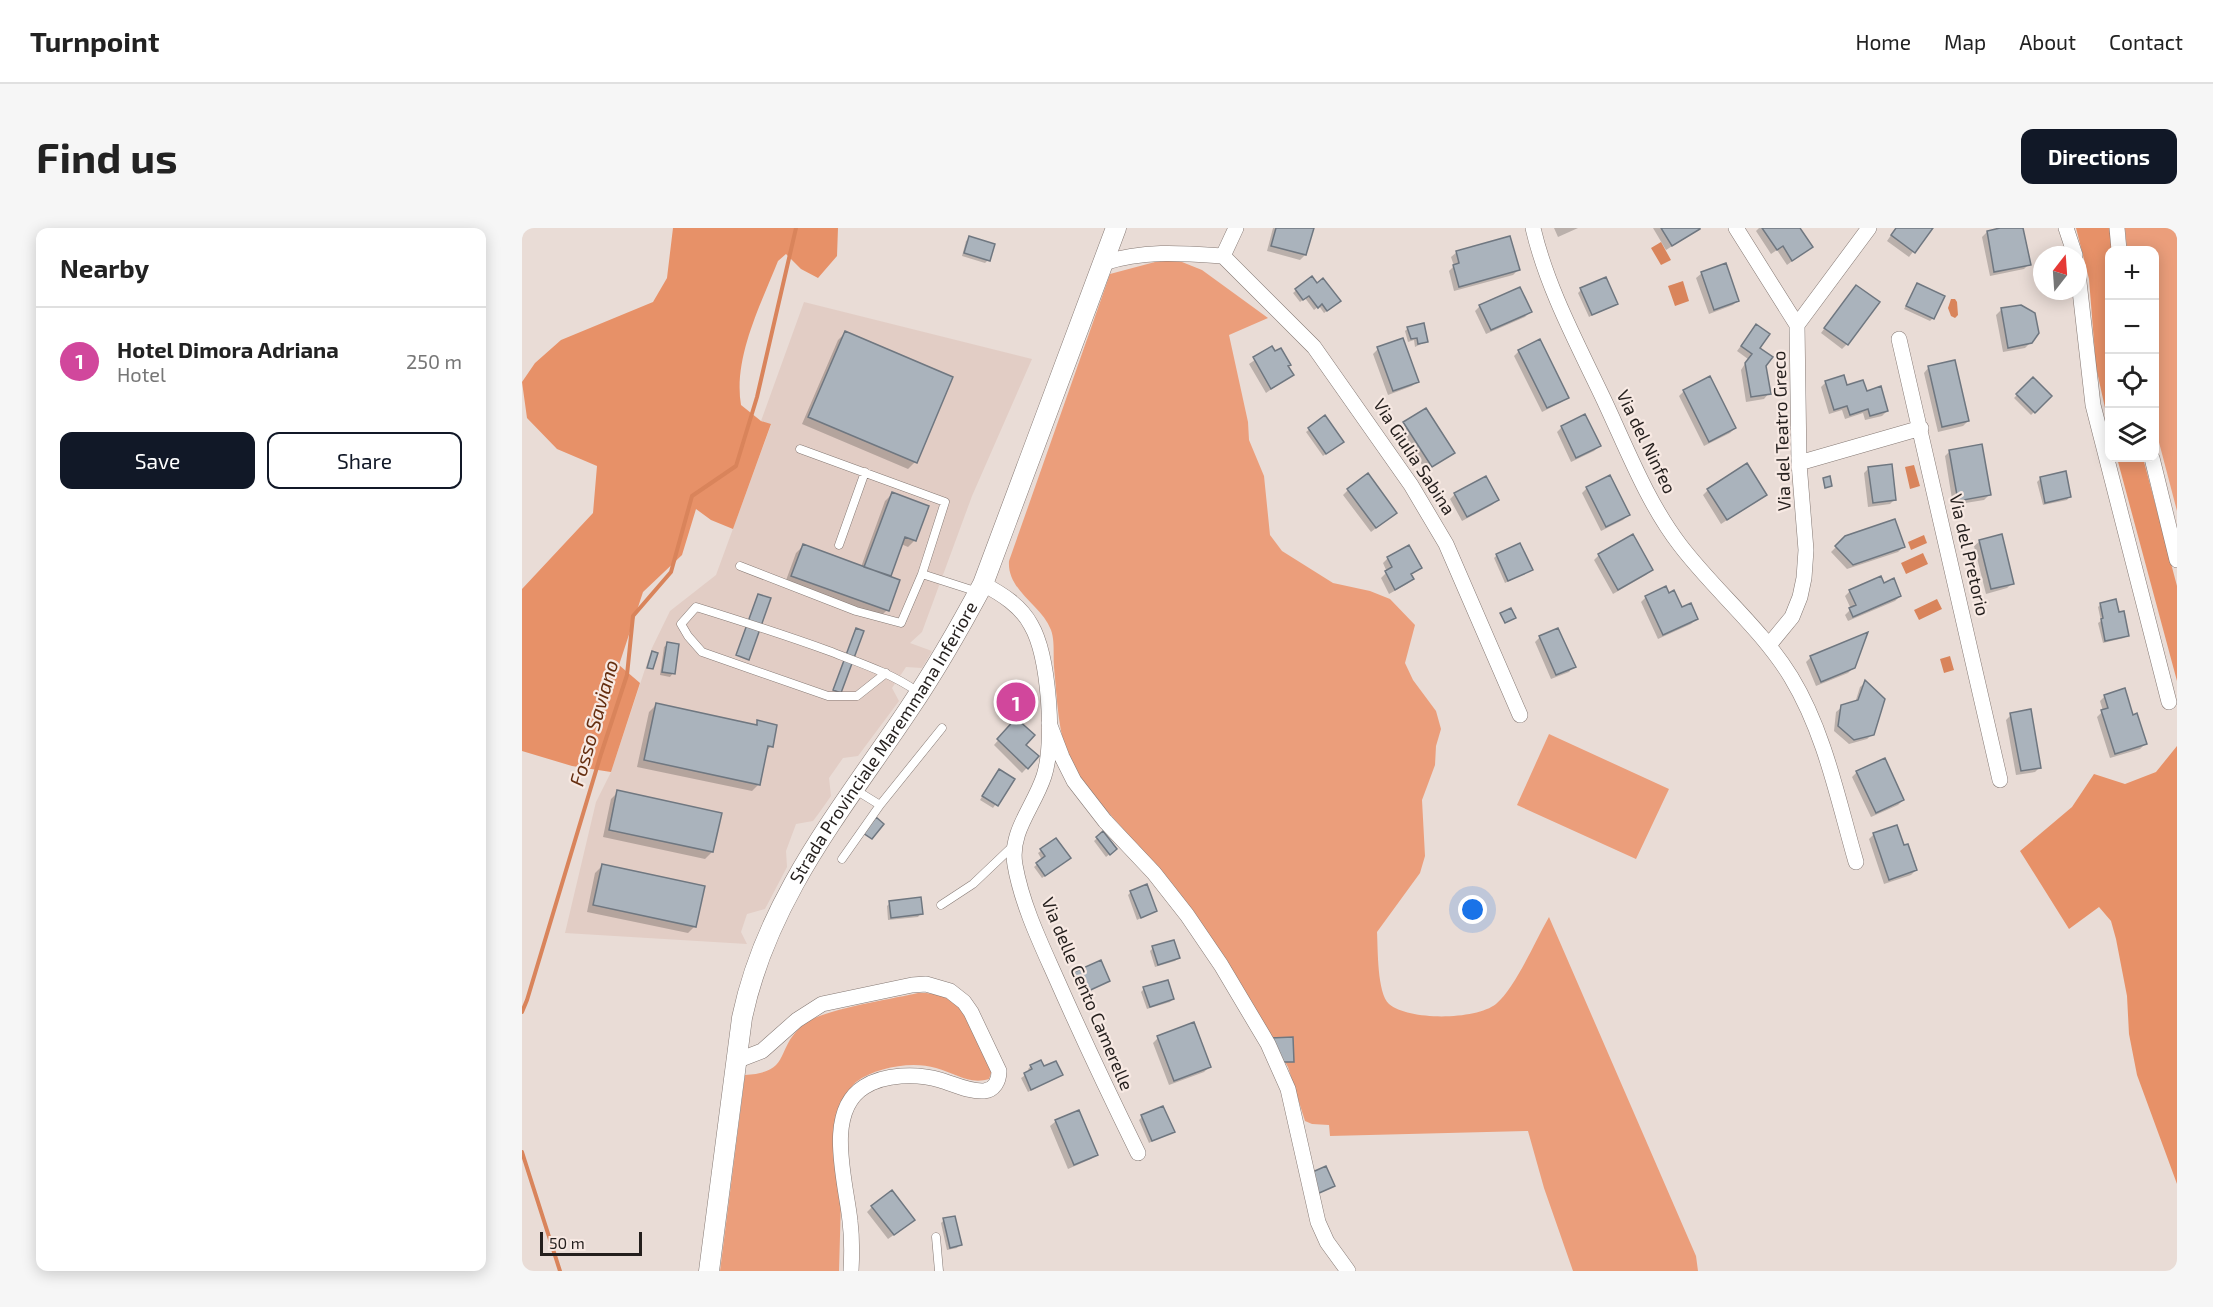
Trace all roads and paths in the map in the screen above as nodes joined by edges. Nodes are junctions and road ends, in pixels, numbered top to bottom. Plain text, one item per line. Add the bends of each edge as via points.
1 (1116, 228) edge
2 (1236, 228) edge
3 (1533, 228) edge
4 (1736, 228) edge
5 (1869, 228) edge
6 (2066, 228) edge
7 (2117, 228) edge
8 (2072, 246) edge
9 (2118, 246) edge
10 (1222, 256) junction
11 (1103, 263) junction
12 (2081, 300) edge
13 (1797, 325) junction
14 (1899, 339) dead end
15 (1921, 428) junction
16 (800, 449) dead end
17 (2153, 462) edge
18 (1799, 463) junction
19 (865, 471) junction
20 (839, 545) dead end
21 (2177, 560) edge
22 (740, 566) dead end
23 (922, 574) junction
24 (981, 588) junction
25 (1768, 645) junction
26 (886, 673) junction
27 (919, 693) junction
28 (2169, 702) dead end
29 (1520, 715) dead end
30 (1048, 723) junction
31 (942, 728) dead end
32 (2000, 780) dead end
33 (853, 789) junction
34 (880, 805) junction
35 (1014, 845) junction
36 (842, 859) dead end
37 (1856, 862) dead end
38 (941, 905) dead end
39 (736, 1061) junction
40 (1138, 1153) dead end
41 (936, 1237) dead end
42 (709, 1271) edge
43 (851, 1271) edge
44 (939, 1271) edge
45 (1348, 1271) edge

1 - 11 main road, Strada Provinciale Maremmana Inferiore
2 - 10 street
3 - 25 street, Via del Ninfeo via 1564,313 1659,513 1684,550
4 - 13 street
5 - 13 street, Via del Teatro Greco
6 - 8 street
7 - 9 street
10 - 11 street via 1154,252
10 - 29 street, Via Giulia Sabina via 1314,347 1416,492 1446,544
11 - 24 main road, Strada Provinciale Maremmana Inferiore
12 - 28 street via 2093,405
13 - 18 street, Via del Teatro Greco
14 - 15 street, Via del Pretorio
15 - 18 street
15 - 32 street, Via del Pretorio
16 - 19 lane
17 - 21 street
18 - 25 street, Via del Teatro Greco via 1804,578 1792,617
19 - 20 lane
19 - 23 lane via 945,502
22 - 23 lane via 856,611 901,623
23 - 24 lane
24 - 27 main road, Strada Provinciale Maremmana Inferiore
24 - 30 street, Via delle Cento Camerelle via 1010,600 1032,626 1043,659
25 - 37 street, Via del Ninfeo via 1792,678 1813,723
26 - 26 lane via 857,696 828,696 702,652 681,624 696,607
26 - 27 lane
27 - 33 main road, Strada Provinciale Maremmana Inferiore
30 - 35 street, Via delle Cento Camerelle via 1050,739 1044,775
30 - 45 street, Via delle Cento Camerelle via 1074,781 1187,915 1268,1044 1288,1089 1318,1222
31 - 34 lane
33 - 34 lane
33 - 39 main road, Strada Provinciale Maremmana Inferiore via 790,888 767,935 749,983
34 - 36 lane
35 - 38 lane, Via delle Cento Camerelle via 973,884
35 - 40 street, Via delle Cento Camerelle via 1016,870 1034,926 1085,1045
39 - 42 main road, Strada Provinciale Maremmana Inferiore
39 - 43 street via 762,1051 808,1011 847,998 926,984 956,994 971,1012 998,1066 998,1082 992,1088 982,1091 936,1078 893,1077 865,1086 847,1105 840,1143 852,1235
41 - 44 lane

